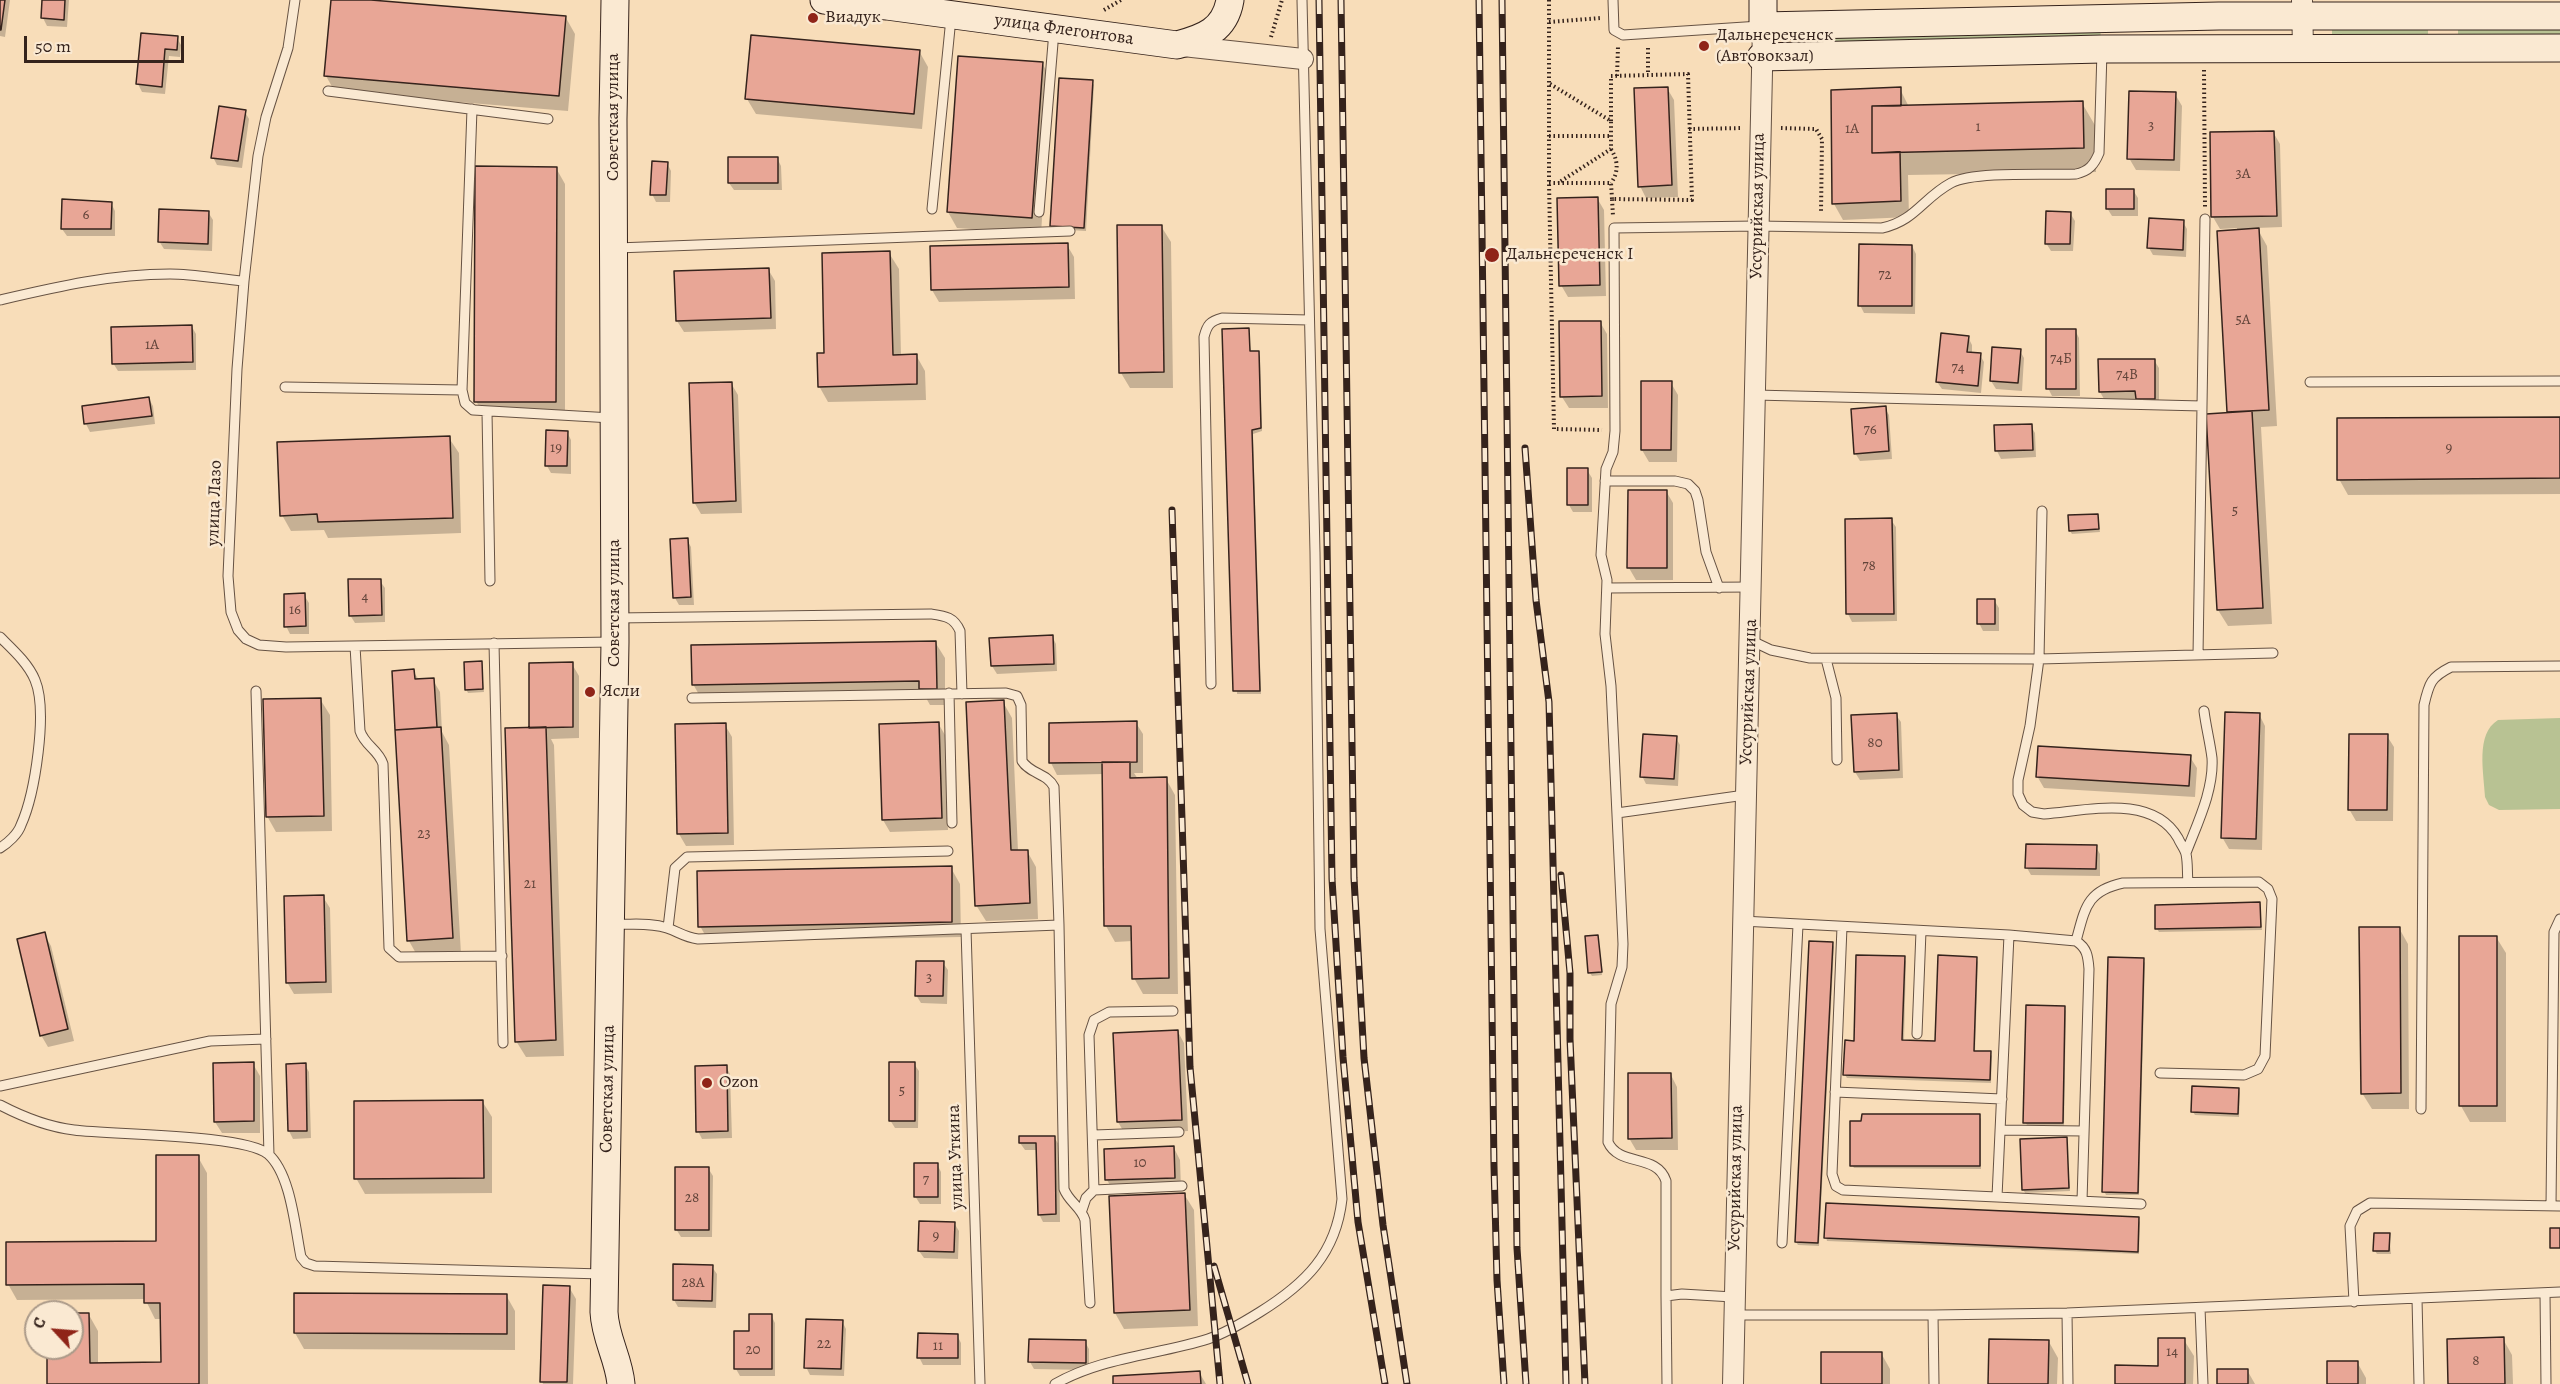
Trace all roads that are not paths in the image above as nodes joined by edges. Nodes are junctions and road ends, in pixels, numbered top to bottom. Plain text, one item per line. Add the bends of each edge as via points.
1 (295, 0) edge
2 (615, 0) edge
3 (824, 0) edge
4 (1230, 0) edge
5 (1302, 0) edge
6 (1613, 0) edge
7 (2302, 8) edge
8 (1763, 13) edge
9 (951, 15) junction
10 (2560, 16) edge
11 (1054, 29) junction
12 (1178, 45) junction
13 (2303, 48) junction
14 (2560, 48) edge
15 (2102, 49) junction
16 (1761, 57) junction
17 (1303, 59) junction
18 (328, 91) dead end
19 (472, 109) junction
20 (548, 119) dead end
21 (933, 209) dead end
22 (1039, 212) dead end
23 (2205, 219) road end
24 (1757, 226) junction
25 (1070, 231) dead end
26 (614, 248) junction
27 (244, 281) junction
28 (0, 300) edge
29 (1309, 320) junction
30 (2560, 381) edge
31 (2310, 382) dead end
32 (285, 387) dead end
33 (462, 390) junction
34 (1755, 395) junction
35 (2202, 406) junction
36 (487, 412) junction
37 (614, 418) junction
38 (1605, 481) junction
39 (2042, 511) dead end
40 (490, 581) dead end
41 (1752, 587) junction
42 (1607, 588) junction
43 (1719, 588) junction
44 (615, 630) junction
45 (0, 637) edge
46 (1750, 640) junction
47 (494, 643) junction
48 (355, 646) junction
49 (2273, 653) dead end
50 (2198, 655) junction
51 (1826, 658) junction
52 (2039, 659) junction
53 (2560, 666) edge
54 (1211, 684) dead end
55 (255, 691) dead end
56 (949, 693) junction
57 (962, 694) junction
58 (692, 698) dead end
59 (2204, 711) dead end
60 (1837, 760) dead end
61 (1745, 795) junction
62 (1617, 813) junction
63 (952, 823) dead end
64 (0, 848) edge
65 (948, 851) dead end
66 (2186, 853) junction
67 (2188, 882) junction
68 (2560, 919) edge
69 (1742, 921) junction
70 (612, 924) junction
71 (1059, 925) junction
72 (1798, 925) junction
73 (1842, 927) junction
74 (668, 928) junction
75 (966, 929) junction
76 (1922, 931) junction
77 (2009, 935) junction
78 (2076, 941) junction
79 (502, 956) junction
80 (1173, 1011) dead end
81 (1917, 1034) dead end
82 (266, 1040) junction
83 (503, 1042) dead end
84 (2160, 1074) dead end
85 (0, 1086) edge
86 (1835, 1092) junction
87 (2002, 1099) junction
88 (0, 1105) edge
89 (2421, 1109) dead end
90 (2001, 1130) junction
91 (2084, 1131) junction
92 (1179, 1132) dead end
93 (1094, 1135) junction
94 (269, 1155) junction
95 (1182, 1186) dead end
96 (1094, 1190) junction
97 (1998, 1197) junction
98 (2082, 1201) junction
99 (2141, 1204) dead end
100 (2556, 1206) edge
101 (1082, 1210) junction
102 (1782, 1243) dead end
103 (605, 1274) junction
104 (2560, 1292) edge
105 (2545, 1293) junction
106 (1666, 1296) junction
107 (2418, 1299) junction
108 (2354, 1302) junction
109 (1090, 1303) dead end
110 (1733, 1306) junction
111 (2200, 1308) junction
112 (2067, 1313) junction
113 (1933, 1315) junction
114 (621, 1384) edge
115 (980, 1384) edge
116 (1055, 1384) edge
117 (1666, 1384) edge
118 (1733, 1384) edge
119 (1934, 1384) edge
120 (2068, 1384) edge
121 (2203, 1384) edge
122 (2420, 1384) edge
123 (2546, 1384) edge

1 - 27 lane, улица Лазо via 288,48 261,137
2 - 26 main road, Советская улица
3 - 9 main road, улица Флегонтова
4 - 12 main road via 1222,22 1213,32
5 - 17 lane
6 - 8 lane via 1614,30 1618,34 1648,33
7 - 8 main road via 2219,12
7 - 10 main road
7 - 13 street
8 - 16 street, Уссурийская улица
9 - 11 main road, улица Флегонтова
9 - 21 lane
11 - 12 main road, улица Флегонтова
11 - 22 lane
12 - 17 street, улица Флегонтова
13 - 14 main road
13 - 15 main road
15 - 16 main road
15 - 24 lane via 2099,153 2091,168 2076,174 1967,177 1950,184 1898,224 1882,228
16 - 24 street, Уссурийская улица
17 - 29 lane
18 - 19 lane
19 - 20 lane
19 - 33 lane
23 - 35 lane
24 - 34 street, Уссурийская улица
24 - 38 lane via 1614,228 1615,431
25 - 26 lane
26 - 37 main road, Советская улица
27 - 28 lane via 172,274 126,276 75,282
27 - 48 lane, улица Лазо via 228,576 231,612 238,630 259,645
29 - 54 lane via 1222,318 1212,320 1207,327 1204,349
29 - 116 lane via 1320,929 1342,1199 1340,1214 1336,1230 1312,1272 1290,1293 1247,1320 1206,1339 1109,1362
30 - 31 lane
32 - 33 lane
33 - 36 lane via 465,403 473,410
34 - 35 lane
34 - 41 street, Уссурийская улица
35 - 50 lane
36 - 37 lane
36 - 40 lane
37 - 44 main road, Советская улица
38 - 42 lane via 1601,555
38 - 43 lane via 1688,484 1698,500 1706,552
39 - 52 lane
41 - 43 lane
41 - 46 street, Уссурийская улица
42 - 43 lane
42 - 62 lane via 1605,634
44 - 47 lane, улица Лазо
44 - 57 lane, улица Лазо via 931,614 950,617 960,631
44 - 70 main road, Советская улица
45 - 64 lane via 21,658 35,680 40,725 34,783 21,826
46 - 51 lane via 1794,656
46 - 61 street, Уссурийская улица
47 - 48 lane, улица Лазо
47 - 79 lane
48 - 79 lane via 360,731 364,741 379,752 383,764 389,948 399,957
49 - 50 lane
50 - 52 lane
51 - 52 lane
51 - 60 lane via 1836,698
52 - 66 lane via 2018,780 2023,805 2044,814 2116,809 2150,813 2160,817 2174,832
53 - 89 lane via 2451,667 2436,674 2428,686 2424,705
55 - 82 lane
56 - 57 lane
56 - 58 lane
56 - 63 lane
57 - 71 lane via 1006,693 1017,696 1021,705 1022,760 1054,787
59 - 66 lane via 2211,773
61 - 62 lane
61 - 69 street, Уссурийская улица
62 - 106 lane via 1623,944 1622,967 1611,1005 1608,1142 1617,1154 1651,1164 1663,1172
65 - 74 lane via 687,857 675,868
66 - 67 lane
67 - 78 lane via 2105,887 2093,896 2085,910
67 - 84 lane via 2259,882 2268,889 2272,899 2265,1056 2258,1069 2244,1075
68 - 100 lane via 2554,932
69 - 72 lane
69 - 110 street, Уссурийская улица
70 - 74 lane
70 - 103 main road, Советская улица
71 - 75 lane
71 - 101 lane via 1064,1189 1070,1201
72 - 73 lane
72 - 102 lane
73 - 76 lane
73 - 86 lane
74 - 75 lane via 682,937 698,939
75 - 115 lane, улица Уткина
76 - 77 lane
76 - 81 lane
77 - 78 lane
77 - 87 lane
78 - 91 lane via 2088,953 2089,969
79 - 83 lane
80 - 93 lane via 1109,1012 1094,1020 1089,1035
82 - 85 lane via 210,1041
82 - 94 lane
86 - 87 lane
86 - 97 lane via 1832,1174 1836,1186 1843,1190
87 - 90 lane
88 - 94 lane via 32,1120 72,1130 243,1144
90 - 91 lane
90 - 97 lane
91 - 98 lane
92 - 93 lane
93 - 96 lane
94 - 103 lane via 282,1175 301,1257 306,1263
95 - 96 lane
96 - 101 lane
97 - 98 lane
98 - 99 lane
100 - 108 lane via 2370,1203 2357,1211 2350,1226
101 - 109 lane
103 - 114 main road, Советская улица via 605,1331
104 - 105 lane
105 - 107 lane
105 - 123 lane
106 - 110 lane via 1682,1294
106 - 117 lane
107 - 108 lane
107 - 122 lane
108 - 111 lane
110 - 113 lane
110 - 118 street, Уссурийская улица
111 - 112 lane
111 - 121 lane
112 - 113 lane
112 - 120 lane
113 - 119 lane

